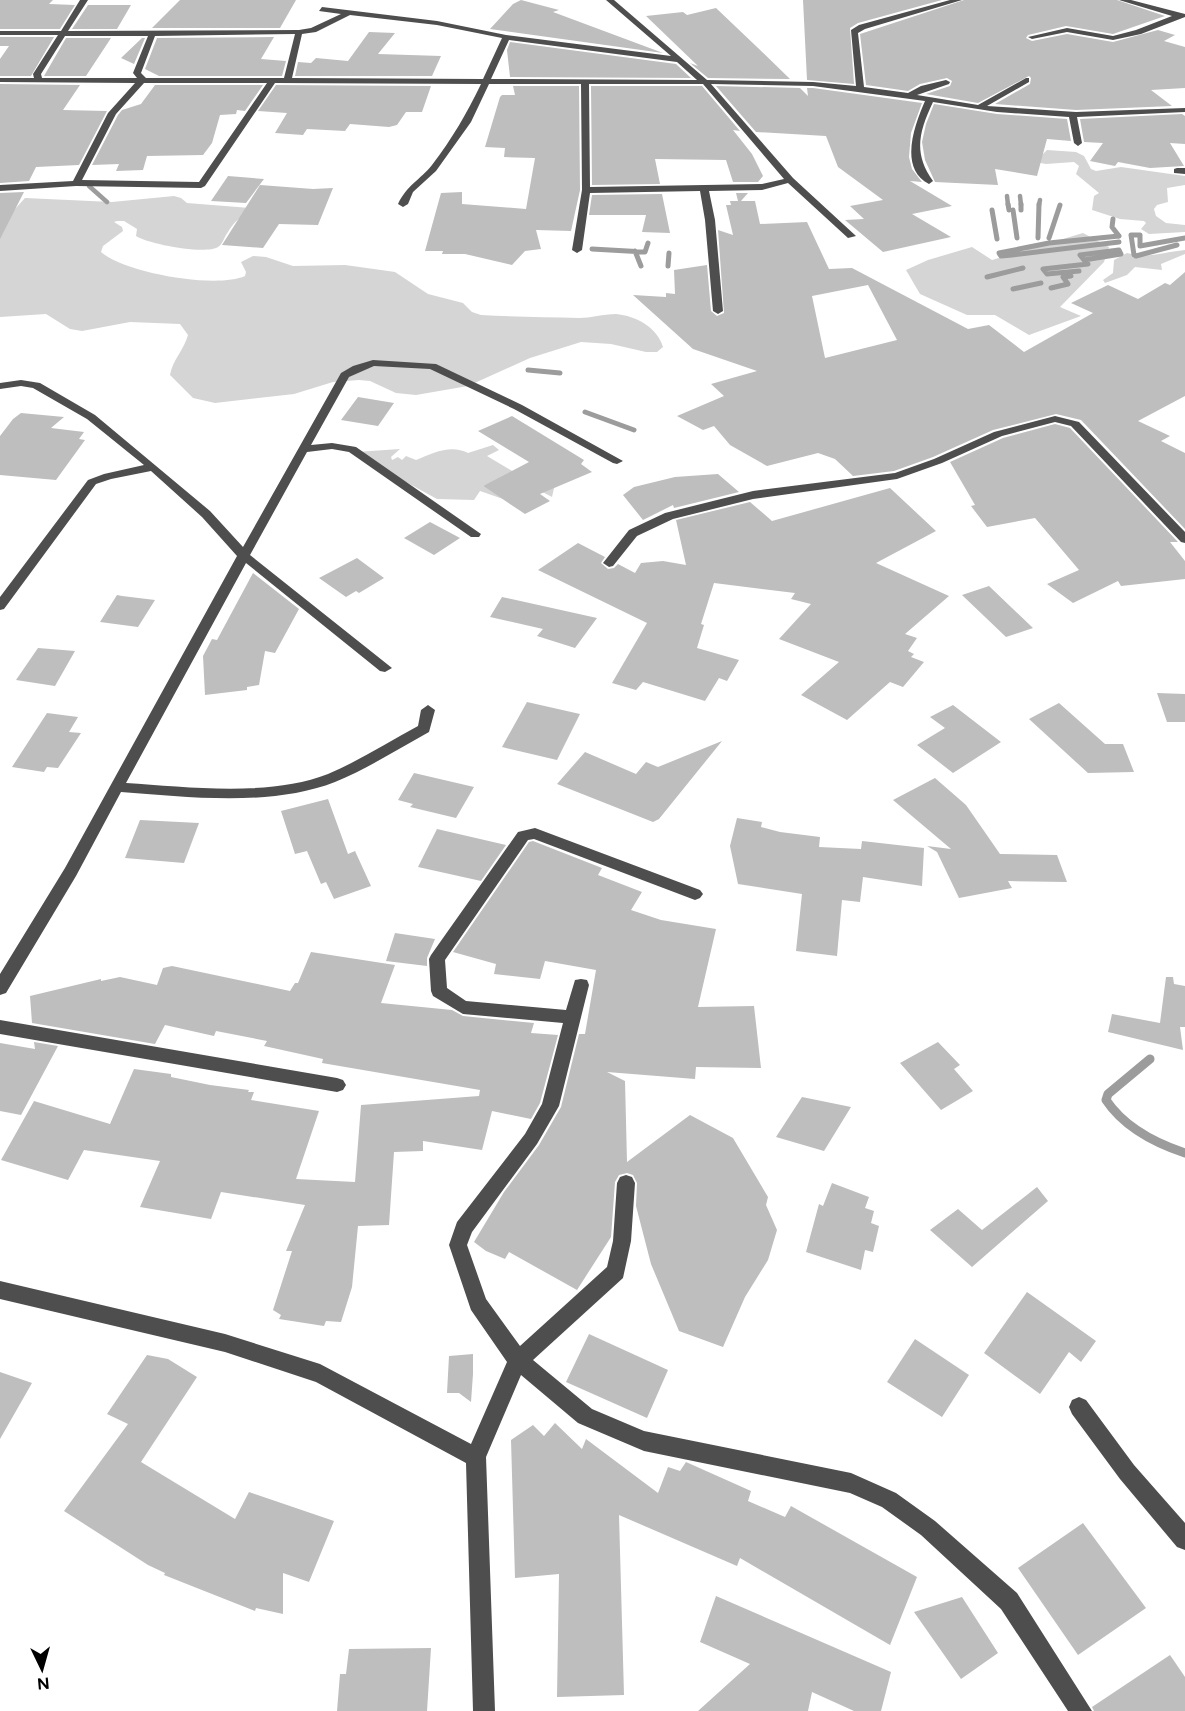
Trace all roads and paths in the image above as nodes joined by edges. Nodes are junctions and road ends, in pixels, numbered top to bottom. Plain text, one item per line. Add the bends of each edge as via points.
1 (84, 0) edge
2 (610, 0) edge
3 (958, 0) edge
4 (1123, 0) edge
5 (321, 9) dead end
6 (348, 14) junction
7 (1182, 16) edge
8 (153, 32) junction
9 (299, 32) junction
10 (0, 33) edge
11 (63, 33) junction
12 (1032, 36) dead end
13 (506, 37) junction
14 (681, 60) junction
15 (0, 80) edge
16 (39, 80) junction
17 (143, 80) junction
18 (1026, 80) dead end
19 (272, 81) junction
20 (287, 81) junction
21 (484, 81) junction
22 (585, 82) junction
23 (705, 82) junction
24 (946, 82) dead end
25 (860, 88) junction
26 (909, 96) junction
27 (930, 99) junction
28 (980, 107) junction
29 (1185, 110) edge
30 (1073, 115) junction
31 (1078, 143) dead end
32 (789, 180) junction
33 (929, 181) dead end
34 (76, 183) junction
35 (0, 188) edge
36 (704, 189) junction
37 (586, 190) junction
38 (403, 204) dead end
39 (851, 236) dead end
40 (577, 250) dead end
41 (718, 311) dead end
42 (0, 386) edge
43 (305, 449) junction
44 (617, 461) dead end
45 (153, 467) junction
46 (475, 534) dead end
47 (1185, 539) edge
48 (243, 555) junction
49 (609, 563) dead end
50 (0, 606) edge
51 (385, 668) dead end
52 (428, 710) dead end
53 (117, 787) junction
54 (695, 894) dead end
55 (581, 985) dead end
56 (0, 988) edge
57 (572, 1017) junction
58 (0, 1027) edge
59 (337, 1085) dead end
60 (626, 1183) dead end
61 (0, 1290) edge
62 (518, 1360) junction
63 (1079, 1407) dead end
64 (476, 1457) junction
65 (1185, 1539) edge
66 (484, 1711) edge
67 (1081, 1711) edge

1 - 11 street
2 - 14 street
3 - 25 street via 857,29 854,32
4 - 7 street
5 - 6 street
6 - 9 street
6 - 13 street via 437,23
7 - 12 street via 1113,38 1067,30
8 - 9 street
8 - 11 street
8 - 17 street via 137,73
9 - 20 street
10 - 11 street
11 - 16 street via 37,74
13 - 14 street
13 - 21 street
14 - 23 street
15 - 16 street
16 - 17 street
17 - 19 street
17 - 34 street via 129,90 97,138
18 - 28 street
19 - 20 street
19 - 34 street via 202,184 189,187
20 - 21 street
21 - 22 street
21 - 38 street via 468,120 433,169 409,191
22 - 23 street
22 - 37 street
23 - 25 street
23 - 32 street
24 - 26 street
25 - 26 street
26 - 27 street
27 - 28 street
27 - 33 street via 915,144 919,171
28 - 30 street
29 - 30 street via 1124,116
30 - 31 street
32 - 36 street via 762,187
32 - 39 street
34 - 35 street
36 - 37 street
36 - 41 street
37 - 40 street
42 - 45 street via 36,385 91,417
43 - 44 street via 345,375 373,363 394,363 432,366
43 - 46 street via 352,449
43 - 48 street
45 - 48 street via 206,514
45 - 50 street via 92,482
47 - 49 street via 1075,424 1055,419 998,434 897,476 753,495 669,516 633,533
48 - 51 street
48 - 53 street
52 - 53 street via 424,729 331,778 279,789 214,794
53 - 56 street via 71,872
54 - 57 street via 535,833 516,843 437,959 440,991 463,1007
55 - 57 street
57 - 62 street via 550,1106 531,1139 464,1228 458,1245 478,1304
58 - 59 street
60 - 62 street via 616,1272
61 - 64 street via 225,1343 320,1374
62 - 64 street
62 - 67 street via 585,1416 644,1442 851,1483 889,1500 928,1528 1010,1601
63 - 65 street via 1127,1472
64 - 66 street

